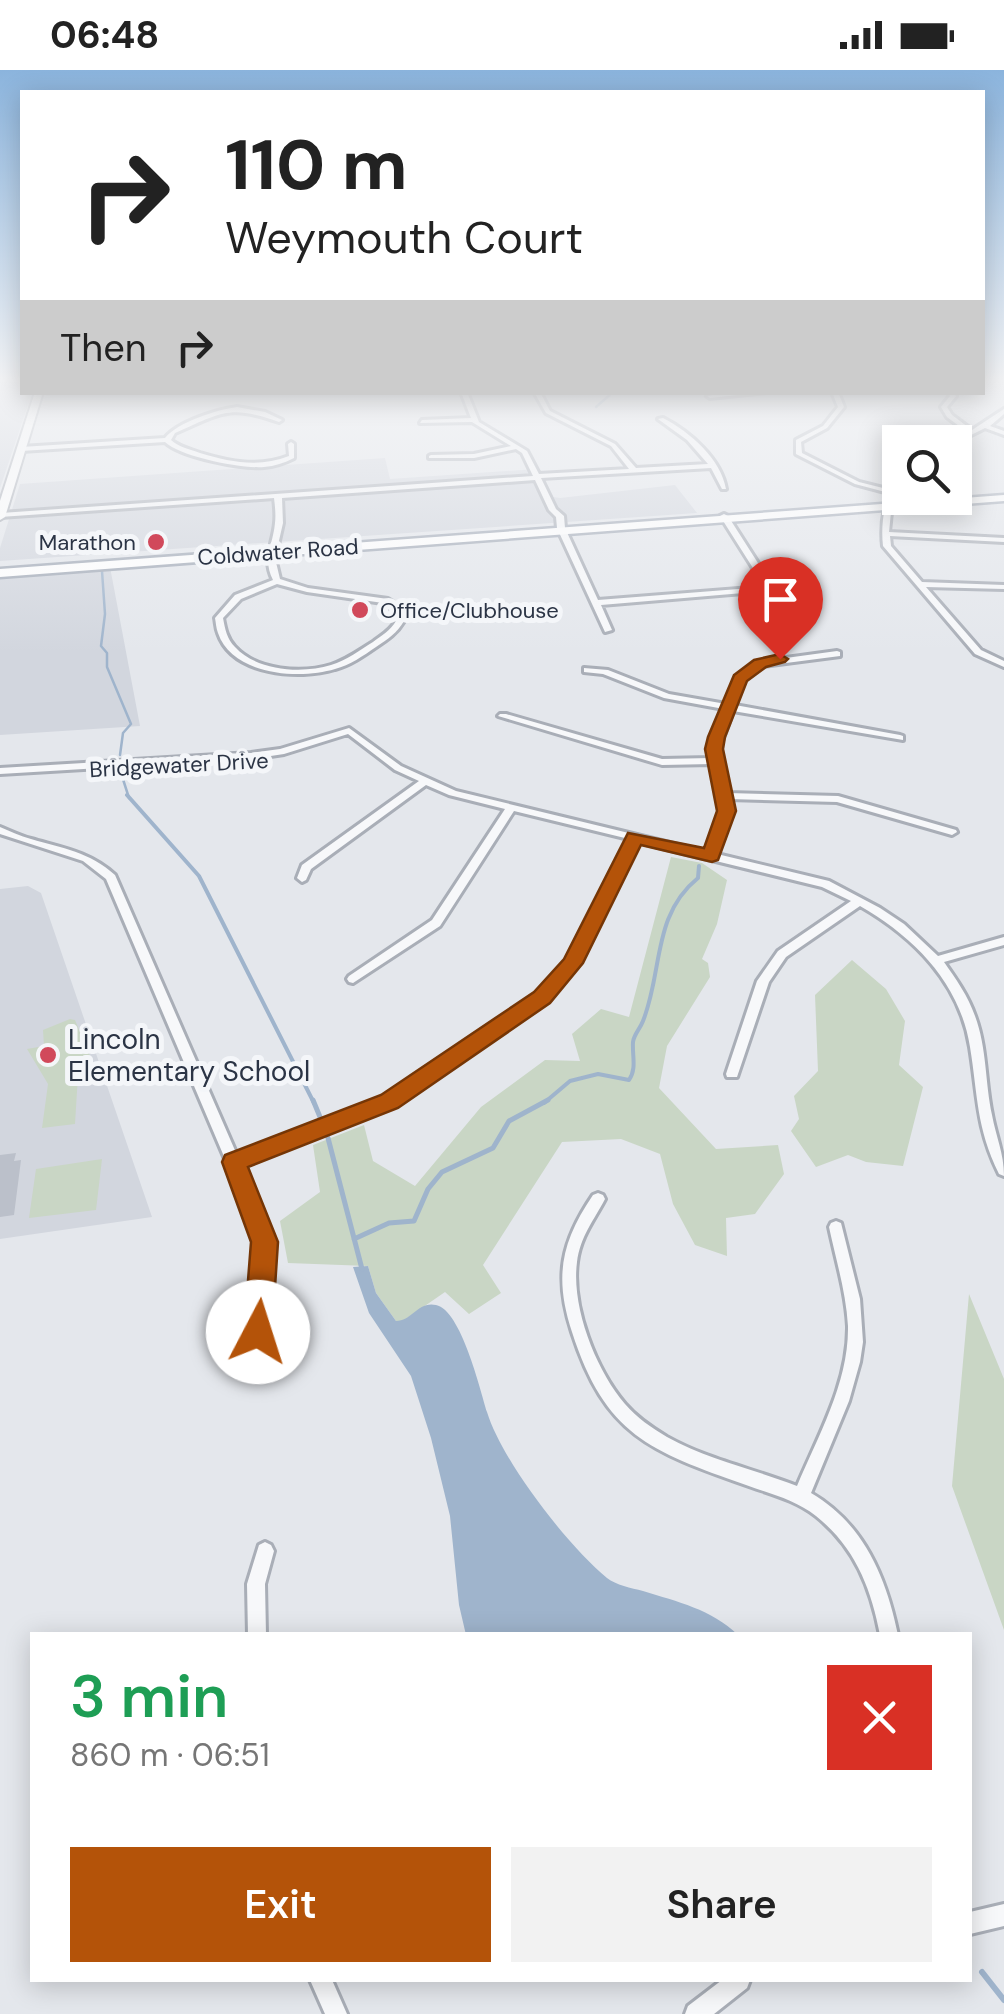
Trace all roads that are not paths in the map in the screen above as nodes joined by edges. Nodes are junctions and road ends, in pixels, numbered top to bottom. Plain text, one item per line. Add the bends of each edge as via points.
1 (14, 472) edge
2 (533, 472) edge
3 (624, 472) edge
4 (716, 472) edge
5 (834, 472) edge
6 (536, 478) junction
7 (724, 488) dead end
8 (278, 496) junction
9 (882, 496) edge
10 (1004, 496) edge
11 (972, 497) edge
12 (972, 497) edge
13 (882, 501) edge
14 (888, 515) edge
15 (0, 516) edge
16 (724, 516) junction
17 (558, 528) junction
18 (885, 534) junction
19 (1004, 540) edge
20 (270, 550) junction
21 (0, 566) edge
22 (0, 573) edge
23 (277, 581) junction
24 (919, 584) junction
25 (1004, 587) edge
26 (768, 589) junction
27 (596, 604) junction
28 (792, 621) dead end
29 (608, 630) dead end
30 (837, 654) dead end
31 (1001, 664) edge
32 (587, 670) dead end
33 (728, 707) junction
34 (503, 716) dead end
35 (900, 738) dead end
36 (716, 761) junction
37 (0, 774) edge
38 (424, 782) junction
39 (724, 796) junction
40 (510, 809) junction
41 (0, 830) edge
42 (952, 832) dead end
43 (635, 837) junction
44 (712, 856) junction
45 (302, 878) dead end
46 (859, 901) junction
47 (1004, 941) edge
48 (938, 960) junction
49 (353, 979) dead end
50 (732, 1074) dead end
51 (234, 1162) junction
52 (1004, 1170) edge
53 (598, 1199) dead end
54 (836, 1227) dead end
55 (258, 1332) dead end
56 (802, 1497) junction
57 (265, 1551) dead end
58 (257, 1632) edge
59 (889, 1632) edge
60 (1004, 1916) edge
61 (972, 1921) edge
62 (321, 1982) edge
63 (736, 1982) edge
64 (336, 2014) edge
65 (696, 2014) edge

1 - 15 main road
2 - 6 street
3 - 6 street
4 - 7 street
5 - 9 street
6 - 8 street
6 - 17 street
8 - 15 street
8 - 20 street
10 - 11 main road, Coldwater Road
10 - 12 main road, Coldwater Road
13 - 16 main road, Coldwater Road
14 - 18 street
16 - 17 main road, Coldwater Road
16 - 26 street
17 - 20 main road, Coldwater Road
17 - 27 street
18 - 19 street
18 - 24 street
20 - 21 main road, Coldwater Road
20 - 22 main road, Coldwater Road
20 - 23 street via 269,569
23 - 23 street via 238,597 219,618 231,651 252,663 333,668 394,631 395,607 372,597
24 - 25 street
24 - 31 street via 978,652
26 - 27 street
26 - 28 street
27 - 29 street
30 - 33 street via 760,664 740,678
32 - 33 street
33 - 35 street
33 - 36 street via 716,737
34 - 36 street via 662,762
36 - 39 street
37 - 38 street, Bridgewater Drive via 284,758 352,733
38 - 40 street
38 - 45 street via 306,867
39 - 42 street via 838,799
39 - 44 street via 725,822
40 - 43 street
40 - 49 street via 436,924
41 - 51 street via 86,858 111,877
43 - 44 street
43 - 51 street via 573,963 542,998 390,1102
44 - 46 street via 825,884
46 - 48 street
46 - 50 street via 782,954 763,980
47 - 48 street
48 - 52 street via 972,1022 985,1128
51 - 55 street via 264,1242
53 - 56 street via 571,1246 567,1275 588,1362 603,1394 656,1441
54 - 56 street via 855,1341
56 - 59 street via 860,1550 880,1591
57 - 58 street via 256,1584
60 - 61 street
62 - 64 street
63 - 65 street

